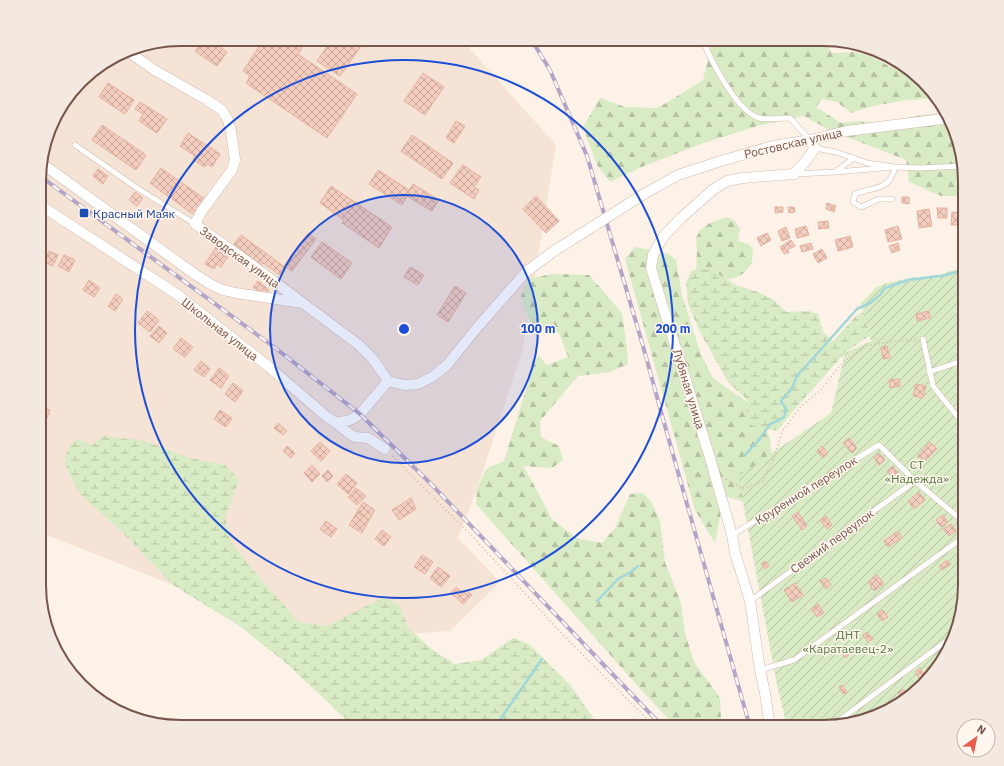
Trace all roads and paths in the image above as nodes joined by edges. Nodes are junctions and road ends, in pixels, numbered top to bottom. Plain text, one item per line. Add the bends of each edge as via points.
1 (705, 46) edge
2 (133, 55) edge
3 (943, 119) edge
4 (812, 144) junction
5 (75, 145) dead end
6 (854, 158) junction
7 (957, 166) edge
8 (47, 167) edge
9 (895, 167) junction
10 (835, 172) junction
11 (794, 174) junction
12 (892, 199) dead end
13 (46, 209) edge
14 (195, 224) junction
15 (304, 304) junction
16 (923, 339) joint
17 (958, 362) edge
18 (929, 372) junction
19 (388, 381) junction
20 (958, 417) edge
21 (336, 423) junction
22 (385, 449) joint
23 (715, 474) junction
24 (915, 481) junction
25 (958, 517) edge
26 (732, 535) junction
27 (958, 541) edge
28 (750, 601) junction
29 (946, 642) edge
30 (760, 670) junction
31 (841, 719) edge
32 (647, 720) edge
33 (769, 720) edge

1 - 4 lane via 738,102 752,115 760,118 790,118
2 - 14 street, Заводская улица via 222,110 228,120 235,160 232,170
3 - 4 street, Ростовская улица via 847,131
4 - 6 lane, Ростовская улица
4 - 11 street via 805,162
4 - 19 street, Ростовская улица, bridge via 773,146 721,160 678,175 644,194 554,251 526,272 447,365 432,377 418,384 404,385
5 - 14 lane
6 - 9 lane, Ростовская улица
6 - 10 lane
7 - 9 lane, Ростовская улица
8 - 15 street, Заводская улица via 212,285 236,293
9 - 10 lane
9 - 12 lane via 889,182 879,188 856,194 853,202 861,207 879,199
10 - 11 lane
11 - 23 street, Лубяная улица via 743,178 714,189 663,237 653,255 651,268
13 - 21 street, Школьная улица via 178,295
14 - 15 street, Заводская улица
15 - 19 street, Заводская улица via 359,345 373,358
16 - 18 lane
16 - 23 path via 866,346 844,362 820,391 801,406 782,432 772,463 762,482 744,489
17 - 18 lane
18 - 20 lane via 933,386
19 - 21 street via 360,414 350,420
21 - 22 street, Школьная улица via 355,437 368,438
22 - 32 path
23 - 26 street, Лубяная улица
24 - 25 lane
24 - 26 lane, Круренной переулок via 879,445
24 - 28 lane, Свежий переулок
26 - 28 street, Лубяная улица
27 - 30 lane via 794,660
28 - 30 street, Лубяная улица
29 - 31 lane
30 - 33 street, Лубяная улица

